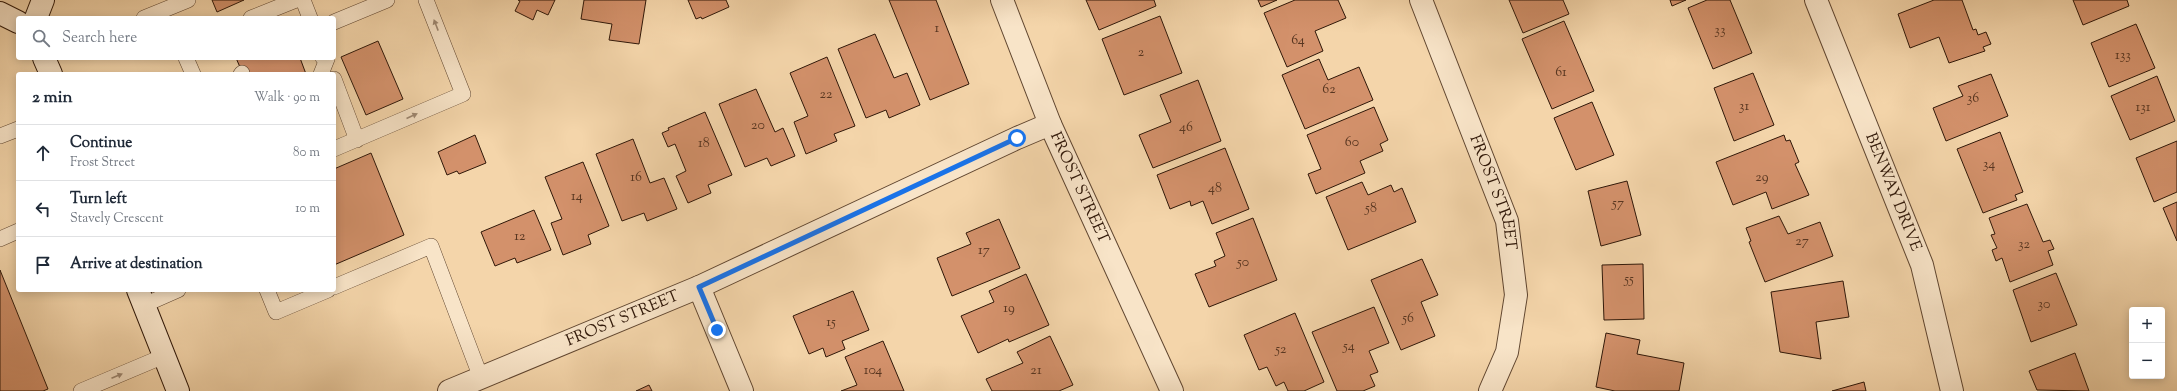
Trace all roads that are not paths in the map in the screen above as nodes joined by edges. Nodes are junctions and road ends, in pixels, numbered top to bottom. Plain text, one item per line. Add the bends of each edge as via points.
1 (43, 0) edge
2 (188, 0) edge
3 (296, 0) edge
4 (303, 0) edge
5 (387, 0) edge
6 (426, 0) edge
7 (1002, 0) edge
8 (1420, 0) edge
9 (1816, 0) edge
10 (0, 13) edge
11 (168, 14) edge
12 (37, 16) edge
13 (156, 16) edge
14 (257, 16) edge
15 (309, 16) edge
16 (16, 21) edge
17 (336, 21) edge
18 (187, 60) edge
19 (324, 60) edge
20 (326, 60) edge
21 (192, 72) edge
22 (322, 72) edge
23 (331, 72) edge
24 (336, 84) edge
25 (1050, 124) junction
26 (16, 130) edge
27 (0, 136) edge
28 (357, 140) junction
29 (336, 148) edge
30 (16, 232) edge
31 (0, 239) edge
32 (336, 286) edge
33 (699, 287) junction
34 (167, 292) edge
35 (268, 292) edge
36 (323, 292) edge
37 (141, 297) edge
38 (164, 356) junction
39 (481, 378) junction
40 (81, 391) edge
41 (178, 391) edge
42 (449, 391) edge
43 (742, 391) edge
44 (1172, 391) edge
45 (1490, 391) edge
46 (1952, 391) edge

1 - 12 street
2 - 11 lane
3 - 14 lane
4 - 15 lane
5 - 17 lane
28 -> 6 lane via 463,94
7 - 25 street
8 - 45 street, FROST STREET via 1507,221 1516,295 1507,352
9 - 46 street, BENWAY DRIVE via 1922,265
10 - 16 street
11 - 13 lane
18 - 21 lane
19 - 22 lane
20 - 23 lane
24 - 28 lane
25 - 33 street, FROST STREET
25 - 44 street, FROST STREET
26 - 27 lane
28 - 29 lane
30 - 31 lane
32 - 39 lane via 431,246
33 - 39 street, FROST STREET
33 - 43 street
34 - 37 lane
35 - 36 lane via 276,312
37 - 38 street
40 -> 38 lane
38 - 41 street
39 - 42 street, FROST STREET

